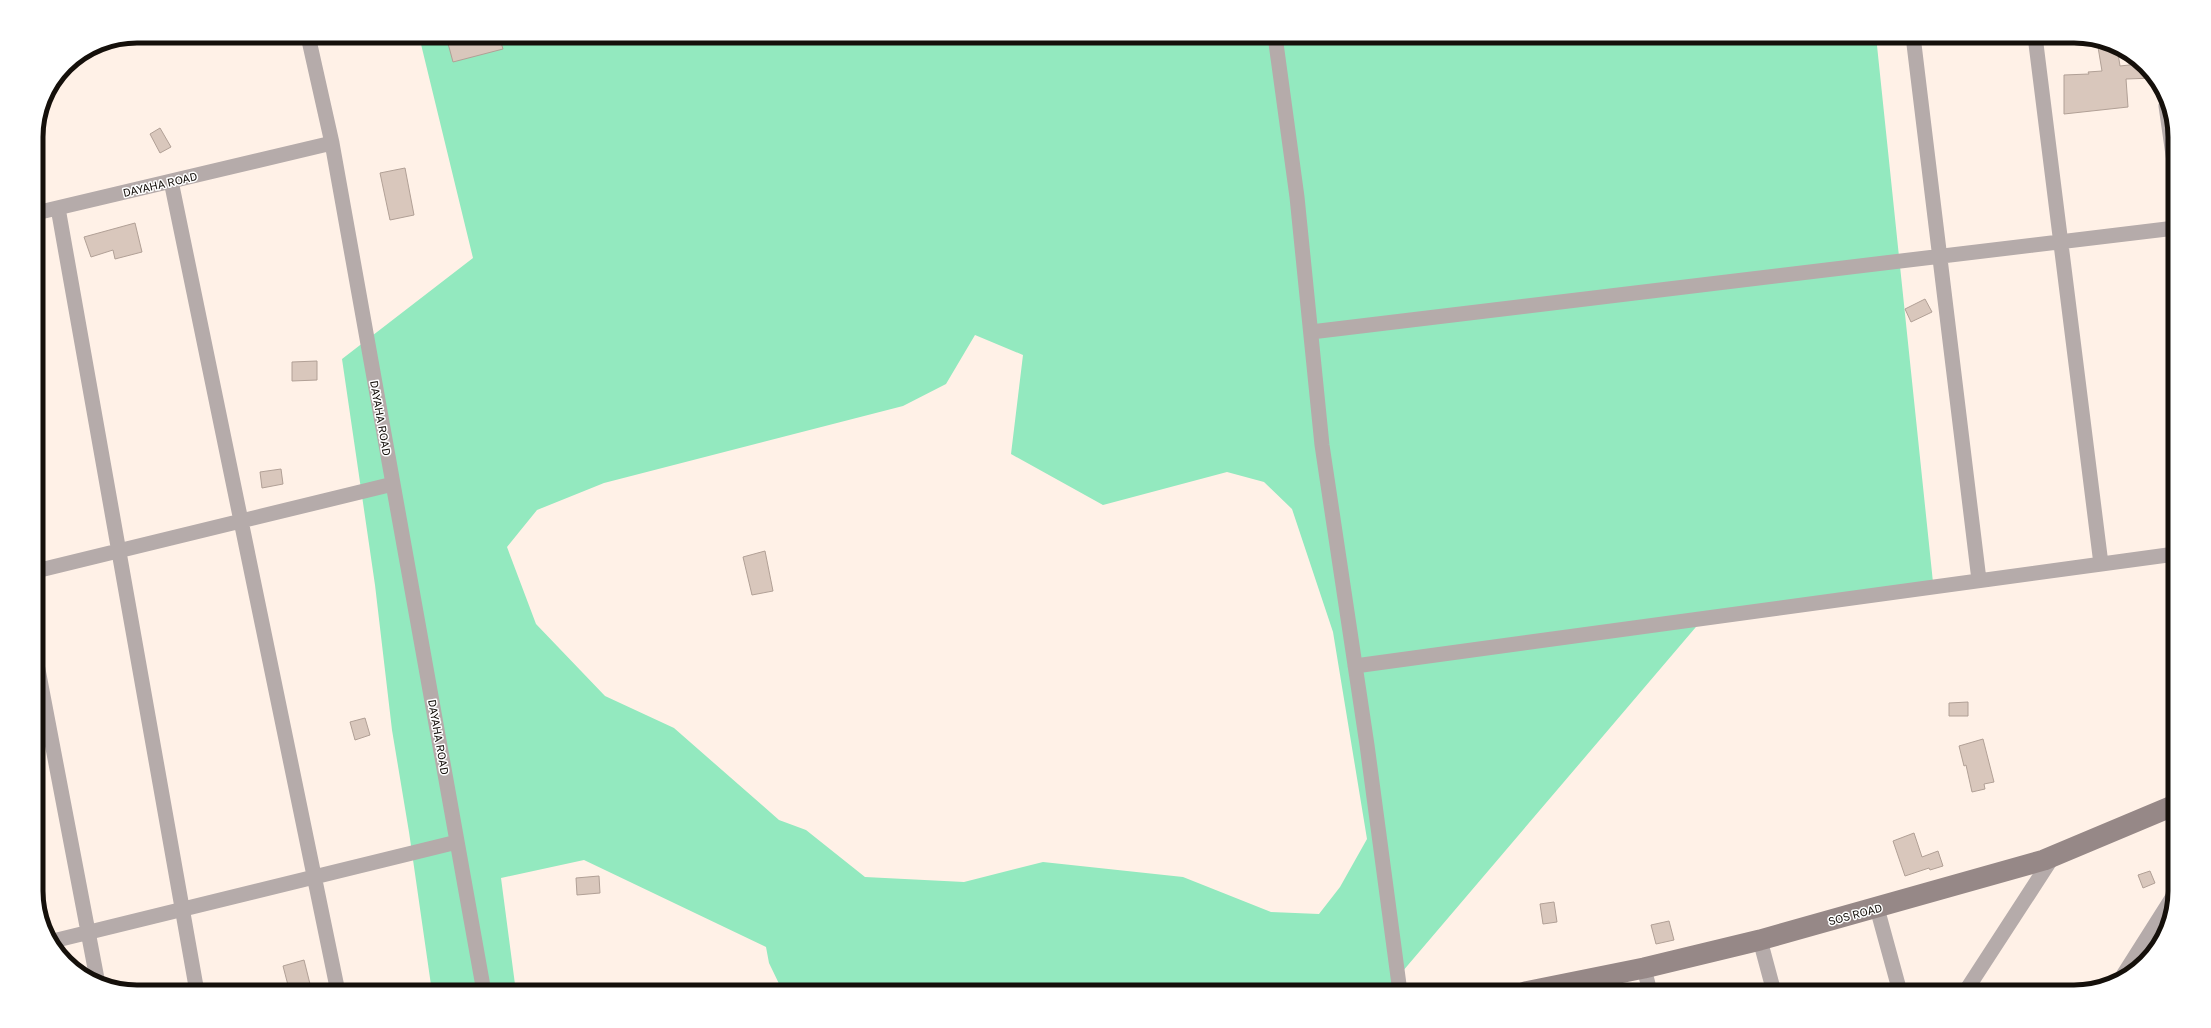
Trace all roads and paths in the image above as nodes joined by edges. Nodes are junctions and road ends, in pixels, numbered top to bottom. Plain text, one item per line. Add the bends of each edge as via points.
1 (310, 43) edge
2 (1276, 43) edge
3 (1914, 43) edge
4 (2036, 43) edge
5 (332, 143) junction
6 (171, 181) junction
7 (58, 208) junction
8 (43, 211) edge
9 (2168, 229) edge
10 (2061, 242) junction
11 (1940, 257) junction
12 (1310, 332) junction
13 (393, 484) junction
14 (241, 521) junction
15 (119, 551) junction
16 (2168, 555) edge
17 (2101, 564) junction
18 (43, 570) edge
19 (1979, 580) junction
20 (1355, 666) junction
21 (43, 696) edge
22 (2168, 808) edge
23 (457, 842) junction
24 (2054, 855) junction
25 (2166, 907) edge
26 (1877, 908) junction
27 (183, 909) junction
28 (88, 932) junction
29 (57, 940) edge
30 (1760, 940) junction
31 (1644, 968) junction
32 (2128, 968) edge
33 (96, 975) edge
34 (196, 985) edge
35 (337, 985) edge
36 (483, 985) edge
37 (1399, 985) edge
38 (1560, 985) edge
39 (1648, 985) edge
40 (1772, 985) edge
41 (1898, 985) edge
42 (1970, 985) edge

1 - 5 street
2 - 12 street via 1297,197
3 - 11 street
4 - 10 street
5 - 6 street, DAYAHA ROAD
5 - 13 street, DAYAHA ROAD
6 - 7 street, DAYAHA ROAD
6 - 14 street
7 - 8 street, DAYAHA ROAD
7 - 15 street
9 - 10 street
10 - 11 street
10 - 17 street
11 - 12 street
11 - 19 street
12 - 20 street via 1322,445
13 - 14 street
13 - 23 street, DAYAHA ROAD
14 - 15 street
14 - 35 street
15 - 18 street
15 - 27 street
16 - 17 street
17 - 19 street
19 - 20 street
20 - 37 street
21 - 28 street
22 - 24 street, SOS ROAD
23 - 27 street
23 - 36 street, DAYAHA ROAD
24 - 26 street, SOS ROAD
24 - 42 street
25 - 32 street
26 - 30 street, SOS ROAD
26 - 41 street
27 - 28 street
27 - 34 street
28 - 29 street
28 - 33 street
30 - 31 street, SOS ROAD
30 - 40 street
31 - 38 street, SOS ROAD
31 - 39 street

